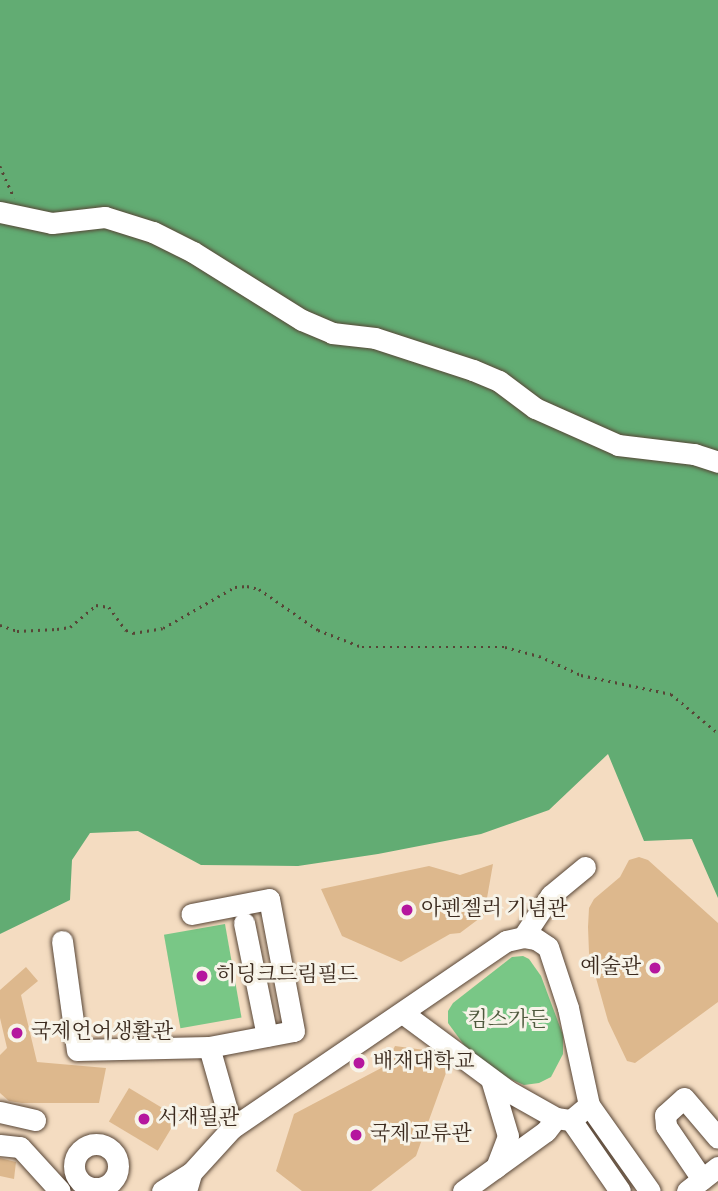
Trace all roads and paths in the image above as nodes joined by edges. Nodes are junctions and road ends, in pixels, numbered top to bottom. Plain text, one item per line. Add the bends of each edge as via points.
1 (0, 166) edge
2 (8, 208) edge
3 (718, 462) edge
4 (0, 625) edge
5 (718, 733) edge
6 (585, 867) dead end
7 (191, 914) dead end
8 (244, 923) dead end
9 (523, 937) junction
10 (62, 942) dead end
11 (404, 1014) junction
12 (267, 1036) junction
13 (209, 1047) junction
14 (491, 1079) junction
15 (589, 1105) junction
16 (0, 1112) edge
17 (35, 1119) dead end
18 (564, 1119) junction
19 (232, 1128) junction
20 (718, 1138) edge
21 (0, 1145) edge
22 (496, 1168) junction
23 (702, 1179) edge
24 (188, 1182) edge
25 (60, 1191) edge
26 (162, 1191) edge
27 (463, 1191) edge
28 (620, 1191) edge
29 (650, 1191) edge

1 - 2 path
2 - 3 lane via 52,223 105,217 142,228 193,252 302,320 332,333 375,338 473,370 499,381 535,408 618,445 694,454
4 - 5 path via 17,631 57,629 70,626 96,605 109,607 133,633 163,628 234,587 247,586 259,589 318,630 362,647 505,647 581,675 671,694
6 - 9 lane via 551,895
7 - 12 lane via 269,899 294,1031
8 - 12 lane
9 - 11 lane via 506,941
9 - 15 lane via 548,947 568,1008
10 - 13 lane via 77,1050
11 - 14 lane
11 - 19 lane via 382,1024
12 - 13 lane
13 - 19 lane
14 - 18 lane
14 - 22 lane via 508,1136
15 - 18 lane
15 - 29 lane
16 - 17 lane
18 - 22 lane
18 - 28 lane
19 - 24 lane
20 - 23 lane via 684,1098 665,1115 666,1126
21 - 25 lane via 20,1147
22 - 27 lane
24 - 26 lane

